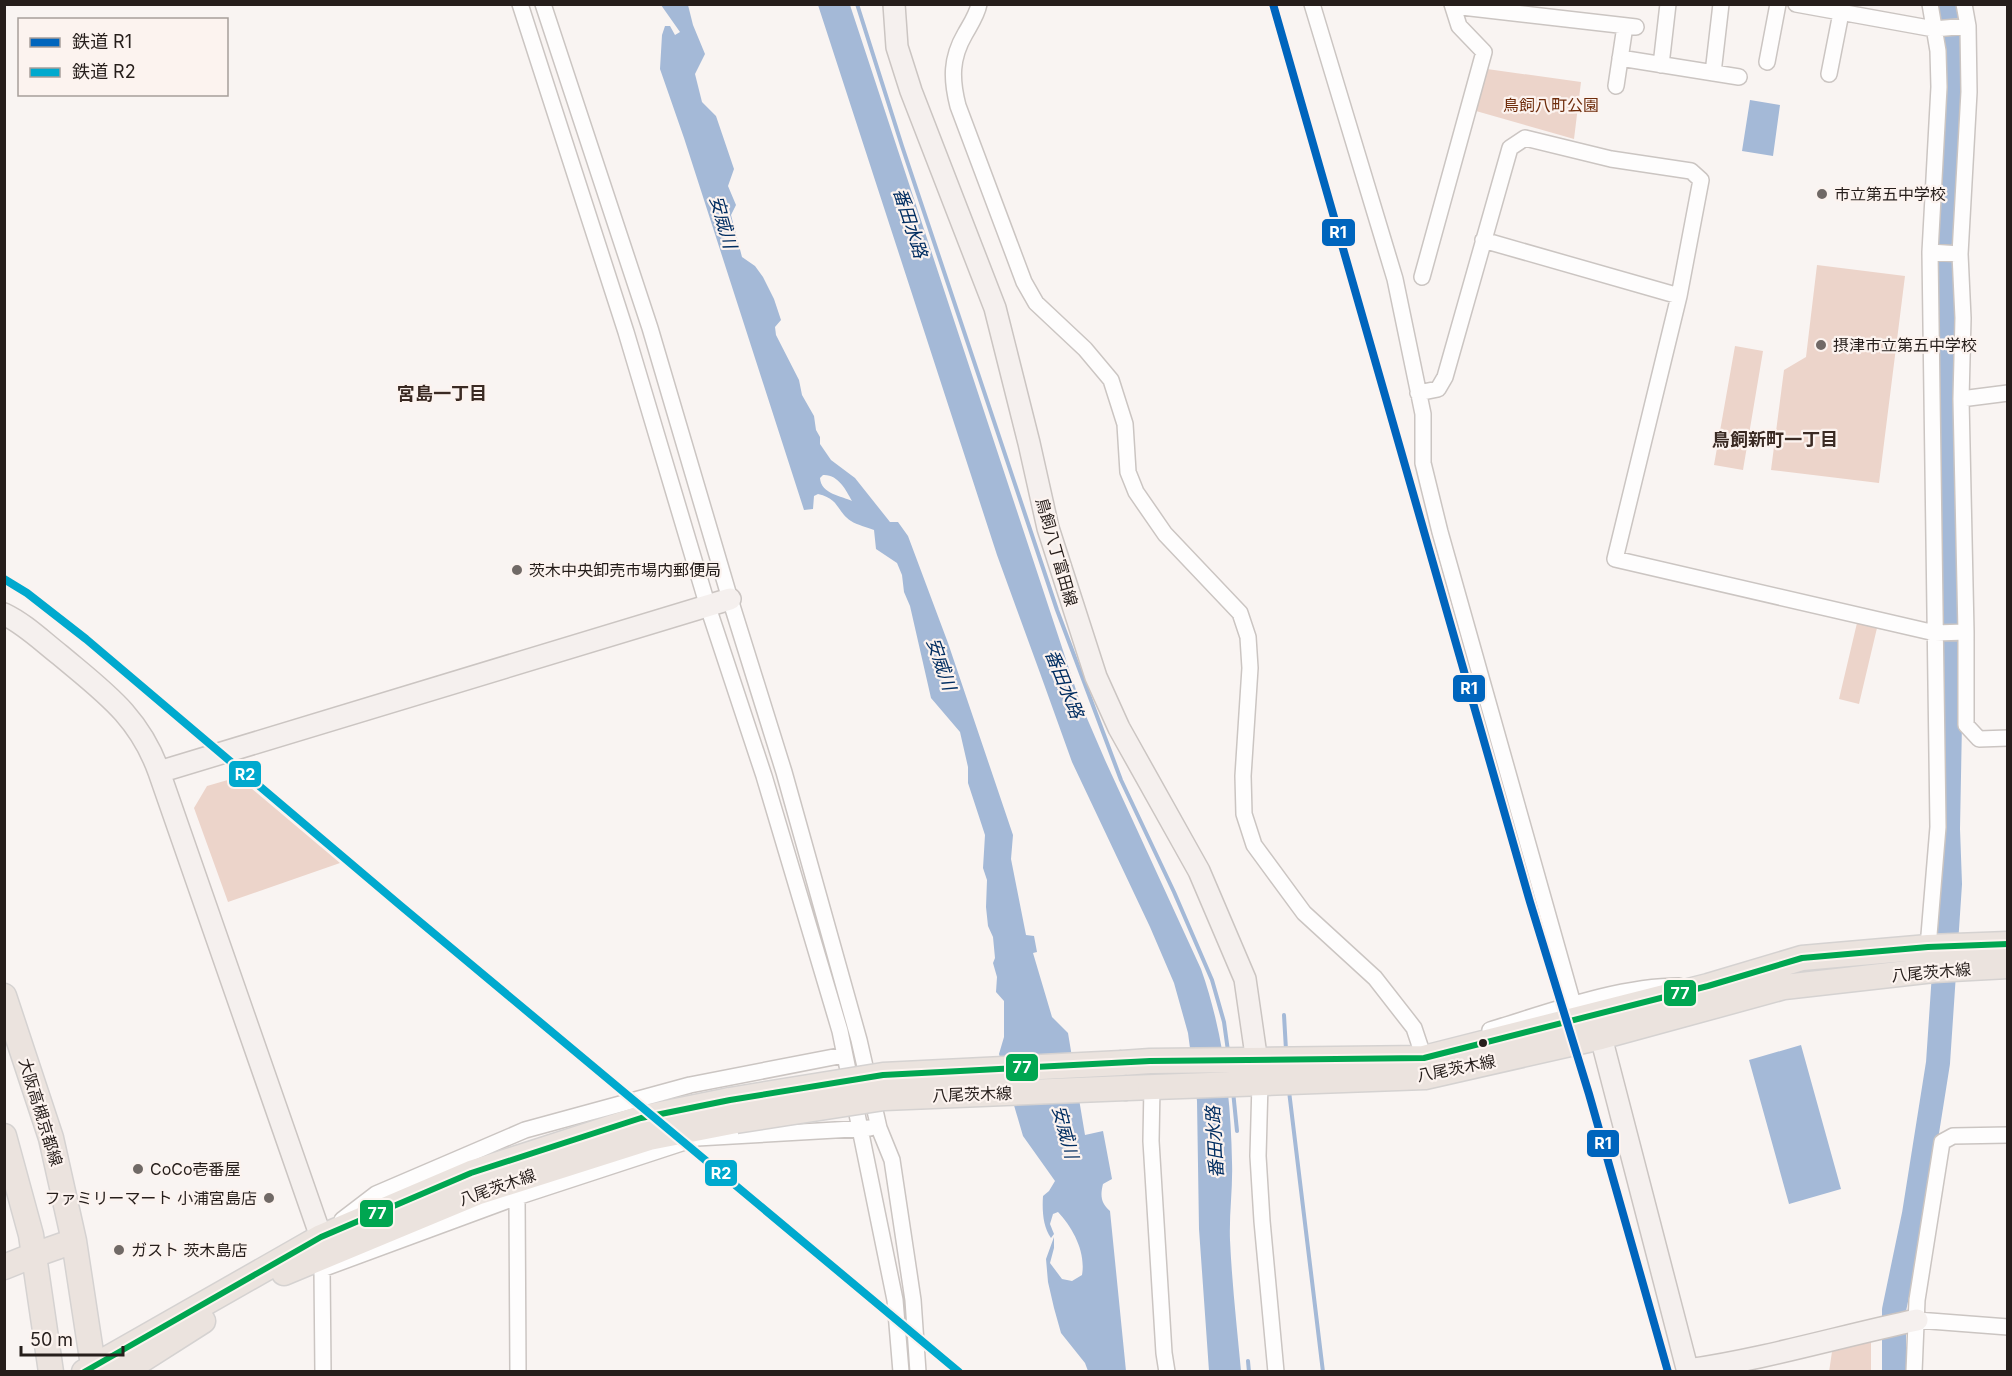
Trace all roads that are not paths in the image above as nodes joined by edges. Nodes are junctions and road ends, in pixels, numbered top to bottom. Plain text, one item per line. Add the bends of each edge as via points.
1 (520, 4) edge
2 (543, 4) edge
3 (894, 4) edge
4 (979, 4) edge
5 (1312, 4) edge
6 (1668, 4) edge
7 (1720, 4) edge
8 (1778, 4) edge
9 (1796, 4) edge
10 (1930, 4) edge
11 (1964, 4) edge
12 (1453, 5) edge
13 (1842, 13) junction
14 (1968, 26) junction
15 (1934, 29) junction
16 (1620, 58) junction
17 (1767, 62) dead end
18 (1661, 65) junction
19 (1713, 73) junction
20 (1829, 74) dead end
21 (1739, 77) dead end
22 (1616, 86) dead end
23 (1483, 240) junction
24 (1930, 252) junction
25 (1960, 254) junction
26 (1422, 277) dead end
27 (1679, 296) junction
28 (1418, 393) junction
29 (2007, 393) edge
30 (1961, 399) junction
31 (730, 599) junction
32 (708, 607) junction
33 (4, 614) edge
34 (1966, 632) junction
35 (1935, 633) junction
36 (2007, 738) edge
37 (159, 772) junction
38 (2007, 944) edge
39 (1946, 956) junction
40 (2007, 966) edge
41 (1708, 986) junction
42 (4, 996) edge
43 (1573, 1004) junction
44 (1601, 1037) junction
45 (1461, 1050) junction
46 (844, 1055) junction
47 (1425, 1067) junction
48 (1259, 1071) junction
49 (1162, 1086) junction
50 (733, 1110) junction
51 (879, 1128) junction
52 (860, 1129) junction
53 (2007, 1135) edge
54 (4, 1137) edge
55 (518, 1197) junction
56 (408, 1220) junction
57 (321, 1237) junction
58 (74, 1241) junction
59 (34, 1255) junction
60 (357, 1255) junction
61 (4, 1267) edge
62 (322, 1269) junction
63 (270, 1279) junction
64 (1910, 1322) junction
65 (2007, 1327) edge
66 (91, 1369) edge
67 (51, 1371) edge
68 (123, 1371) edge
69 (323, 1371) edge
70 (518, 1371) edge
71 (901, 1371) edge
72 (918, 1371) edge
73 (1167, 1371) edge
74 (1276, 1371) edge
75 (1688, 1371) edge
76 (1914, 1371) edge

1 - 32 street via 626,332
2 - 31 street via 650,328
3 - 48 street, 鳥飼八丁富田線 via 897,47 910,91 995,308 1048,528 1096,677 1119,728 1199,871 1245,979
4 - 47 street via 958,46 952,84 1024,282 1036,303 1111,381 1125,424 1128,472 1136,492 1165,534 1240,613 1248,637 1243,795 1244,814 1254,845 1304,913 1375,978 1414,1028
5 - 28 street via 1395,279
6 - 18 street
7 - 19 street
8 - 17 street
9 - 13 street
10 - 15 street
11 - 14 street
12 - 16 street via 1631,26
12 - 26 street via 1459,26 1484,52
13 - 15 street
13 - 20 street
14 - 15 street
14 - 25 street via 1969,92
15 - 24 street via 1940,87
16 - 18 street
16 - 22 street
18 - 19 street
19 - 21 street
23 - 27 street
23 - 27 street via 1510,148 1525,138 1611,159 1690,171 1701,180
23 - 28 street via 1445,377 1438,389
24 - 25 street
24 - 35 street
25 - 30 street via 1964,318
27 - 35 street via 1616,559
28 - 43 street via 1423,414 1423,463 1440,532
29 - 30 street
30 - 34 street
31 - 32 street
31 - 51 street via 784,771 859,1040
32 - 37 street
32 - 46 street via 764,776
33 - 37 street via 23,625 121,708 146,741
34 - 35 street
34 - 36 street via 1966,724 1979,739
35 - 39 street via 1938,827
37 - 57 street
38 - 39 main road, 八尾茨木線
39 - 40 main road, 八尾茨木線
39 - 41 main road, 八尾茨木線 via 1802,958
39 - 44 main road, 八尾茨木線 via 1785,987
41 - 43 street via 1655,986
41 - 45 main road, 八尾茨木線
42 - 58 main road, 大阪高槻京都線 via 51,1138
43 - 45 street via 1485,1031
44 - 47 main road, 八尾茨木線
44 - 75 street
45 - 47 main road, 八尾茨木線
46 - 52 street
46 - 57 street via 690,1085 525,1130 376,1194
47 - 48 main road, 八尾茨木線
48 - 49 main road, 八尾茨木線
48 - 50 main road, 八尾茨木線, bridge via 1170,1060 883,1076
48 - 74 street via 1258,1156
49 - 50 main road, 八尾茨木線, bridge via 884,1098
49 - 73 street via 1151,1141
50 - 56 main road, 八尾茨木線 via 479,1192
50 - 57 main road, 八尾茨木線 via 641,1118 471,1173
51 - 52 street
51 - 72 street via 892,1160 913,1300
52 - 55 street via 697,1138
52 - 71 street via 895,1300
53 - 64 street via 1953,1136 1941,1142 1917,1300
54 - 59 main road
55 - 60 street
55 - 70 street
56 - 60 main road
56 - 63 main road, 八尾茨木線
57 - 66 main road, 八尾茨木線
58 - 59 main road
58 - 66 main road, 大阪高槻京都線
59 - 61 main road
59 - 67 main road
60 - 62 street
62 - 63 main road
62 - 69 street
63 - 68 main road, 八尾茨木線
64 - 65 street
64 - 75 street
64 - 76 street

